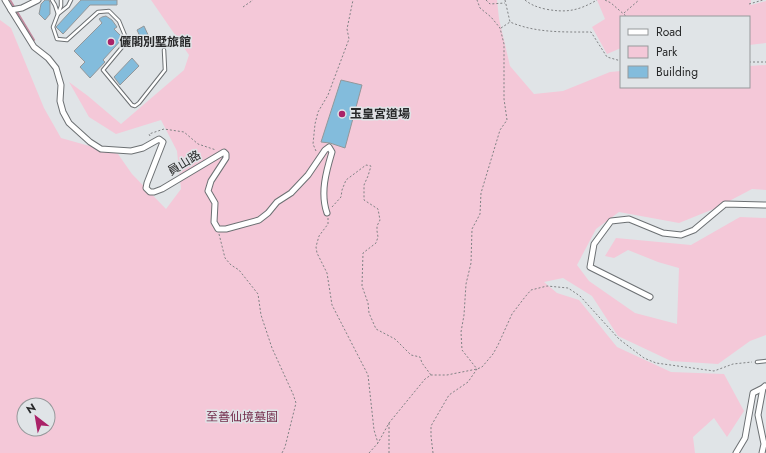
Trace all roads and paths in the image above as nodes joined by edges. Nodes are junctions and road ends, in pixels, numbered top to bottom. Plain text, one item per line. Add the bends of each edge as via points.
1 (5, 0) edge
2 (38, 0) edge
3 (52, 0) edge
4 (61, 0) edge
5 (71, 0) edge
6 (253, 0) edge
7 (353, 0) edge
8 (477, 0) edge
9 (486, 0) edge
10 (505, 0) edge
11 (525, 0) edge
12 (597, 0) edge
13 (605, 0) edge
14 (638, 0) edge
15 (762, 0) edge
16 (505, 3) junction
17 (749, 4) dead end
18 (243, 7) dead end
19 (11, 10) junction
20 (624, 13) junction
21 (58, 14) junction
22 (626, 16) edge
23 (510, 22) junction
24 (500, 28) junction
25 (164, 50) dead end
26 (620, 61) edge
27 (750, 62) edge
28 (766, 62) edge
29 (155, 141) junction
30 (224, 152) junction
31 (319, 157) junction
32 (766, 205) edge
33 (327, 213) junction
34 (218, 230) junction
35 (650, 297) dead end
36 (766, 361) edge
37 (757, 362) joint
38 (477, 369) junction
39 (431, 375) junction
40 (764, 387) edge
41 (389, 423) junction
42 (378, 443) junction
43 (282, 453) edge
44 (369, 453) edge
45 (389, 453) edge
46 (433, 453) edge
47 (736, 453) edge
48 (762, 453) edge

1 - 19 street
2 - 19 street
3 - 21 lane
4 - 21 lane
5 - 21 lane
6 - 18 path
7 - 31 path via 346,28 349,39 315,124 313,144
8 - 24 path via 480,8
9 - 16 path via 490,4
10 - 16 path
11 - 12 path via 535,6 558,12 569,12
13 - 20 path
14 - 20 path
15 - 17 path
16 - 23 path
19 - 29 street via 34,47 56,68 61,85 60,101 63,112 69,122 90,142 101,149 131,152
20 - 22 path
21 - 25 lane via 53,27 57,39 67,40 98,12 109,11 119,21 126,38 123,46 103,70 132,105 139,103 165,70
23 - 24 path
23 - 26 path via 536,30 592,32 607,57
24 - 38 path via 504,44 504,99 507,120 500,130 481,193 480,214 472,229 471,262 461,332 462,350
27 - 28 path
29 - 30 path via 149,134 164,129 175,130 184,132 198,144
29 - 30 street, 員山路 via 159,139 163,142 147,183 146,188 150,192 162,189
30 - 34 street via 226,158 211,181 208,191 215,202 214,222
31 - 33 street via 330,147 332,152 325,178 324,202
31 - 34 street via 308,175 291,193 277,202 259,220
32 - 35 street via 725,204 694,230 681,235 663,233 629,219 611,221 594,244 590,267
33 - 39 path via 341,197 346,180 366,165 371,166 364,185 364,200 378,208 380,220 376,243 363,253 362,286 369,313 376,329 395,339 412,355 420,357
33 - 42 path via 328,224 319,236 317,253 327,273 332,305 368,375 374,430
34 - 43 path via 225,258 239,270 258,294 261,315 272,348 296,403
36 - 37 lane
37 - 38 path via 733,364 714,371 656,363 644,358 619,339 580,296 568,288 547,286 532,290 525,297 512,314 492,354 482,367
38 - 39 path via 447,375
38 - 46 path via 468,382 449,395 432,426
39 - 41 path
40 - 47 street via 753,393 745,438
40 - 48 street via 758,415 764,444
41 - 42 path
41 - 45 path
42 - 44 path

